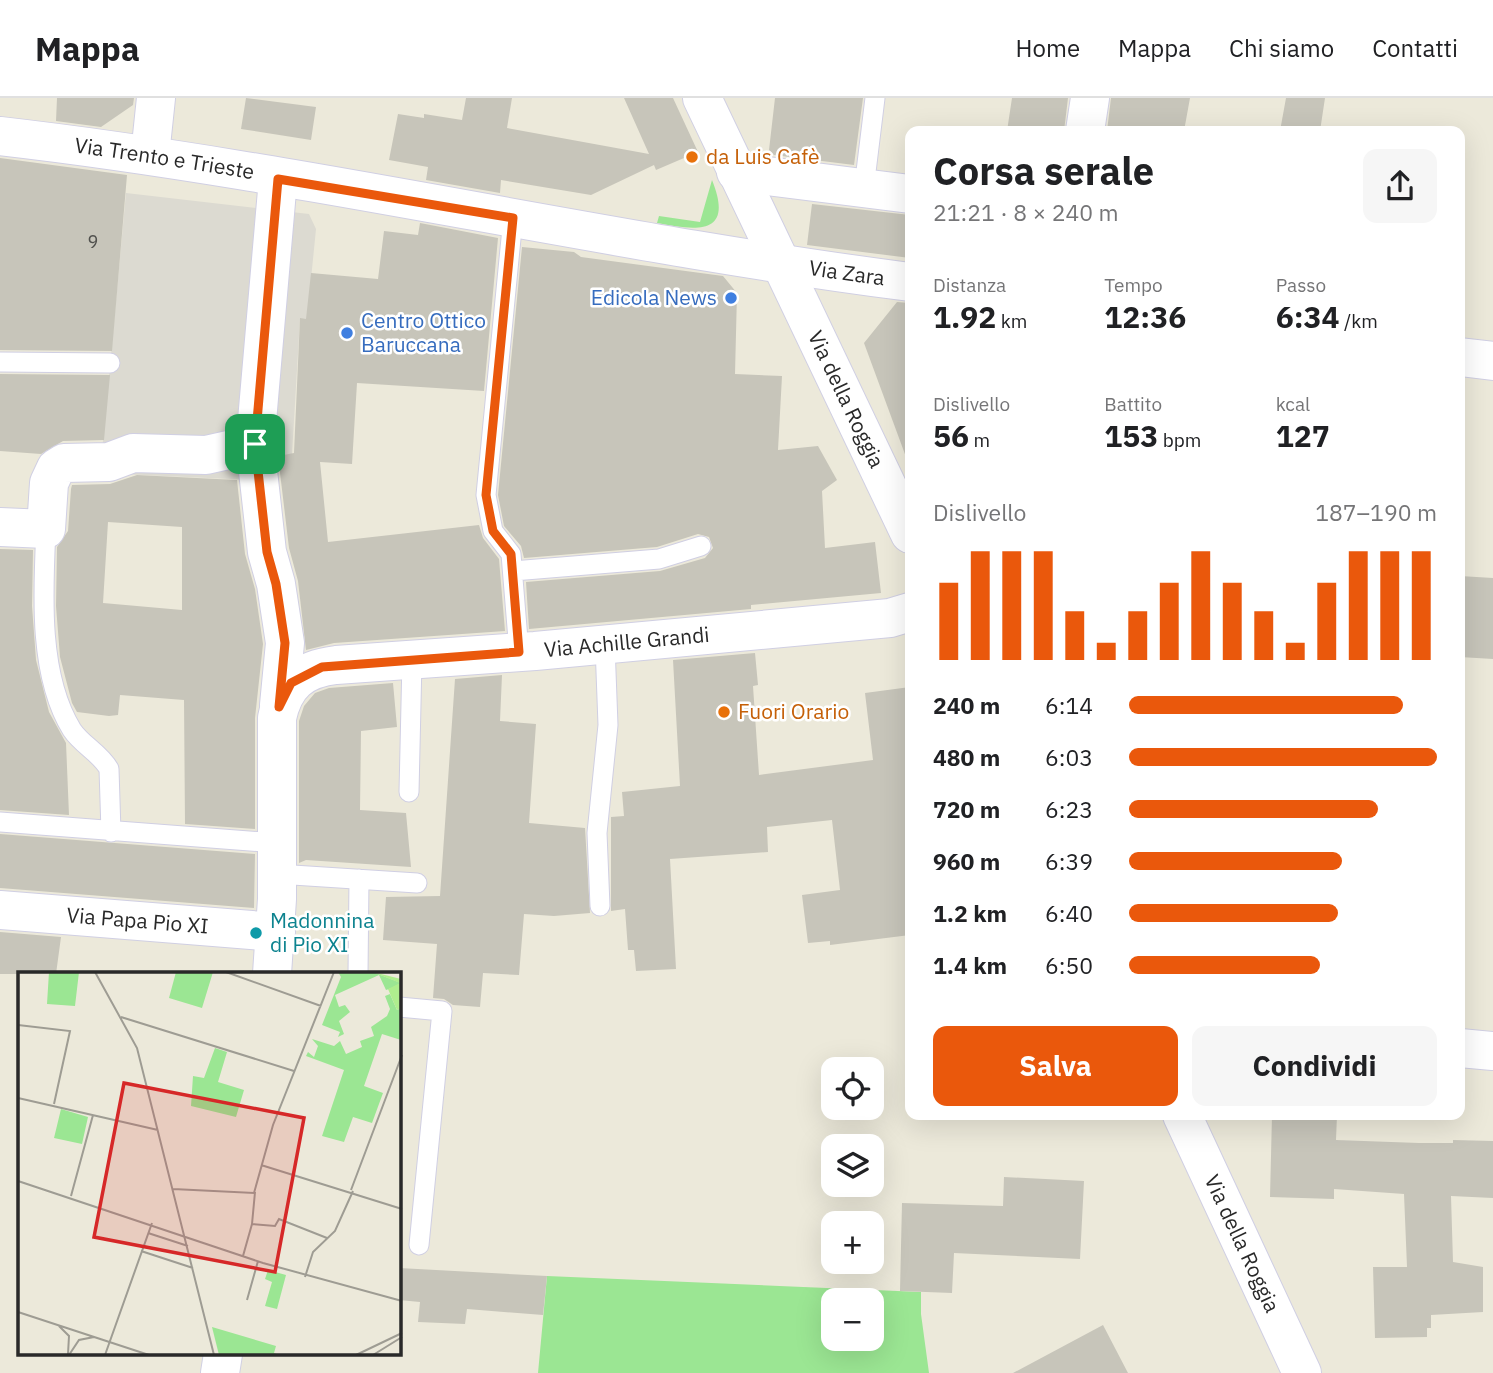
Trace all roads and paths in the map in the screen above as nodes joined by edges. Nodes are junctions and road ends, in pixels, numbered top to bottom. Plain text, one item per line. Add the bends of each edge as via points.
1 (156, 98) edge
2 (702, 98) edge
3 (875, 98) edge
4 (1090, 98) edge
5 (1086, 126) edge
6 (0, 136) edge
7 (150, 155) junction
8 (736, 172) junction
9 (278, 179) junction
10 (864, 188) junction
11 (905, 193) edge
12 (513, 218) junction
13 (784, 266) junction
14 (905, 281) edge
15 (1465, 358) edge
16 (1493, 361) edge
17 (0, 362) edge
18 (110, 363) dead end
19 (255, 444) junction
20 (905, 523) edge
21 (0, 527) edge
22 (46, 529) junction
23 (701, 546) dead end
24 (513, 571) junction
25 (905, 614) edge
26 (605, 645) junction
27 (519, 652) junction
28 (412, 660) junction
29 (302, 662) junction
30 (409, 792) dead end
31 (0, 822) edge
32 (111, 832) junction
33 (277, 859) junction
34 (359, 879) junction
35 (417, 883) dead end
36 (600, 906) dead end
37 (0, 910) edge
38 (276, 932) junction
39 (272, 972) edge
40 (358, 972) edge
41 (401, 1007) edge
42 (1465, 1048) edge
43 (1493, 1051) edge
44 (1184, 1120) edge
45 (419, 1245) dead end
46 (1302, 1373) edge

1 - 7 street
2 - 8 street, Via della Roggia
3 - 10 lane
4 - 5 street
6 - 7 street, Via Trento e Trieste
7 - 9 street, Via Trento e Trieste
8 - 10 street
8 - 13 street, Via della Roggia
9 - 12 street, Via Trento e Trieste
9 - 19 street
10 - 11 street
12 - 13 street, Via Trento e Trieste
12 - 24 lane via 486,495 493,531 511,554
13 - 14 street, Via Zara
13 - 20 street, Via della Roggia
15 - 16 street
17 - 18 lane
19 - 22 street via 206,455 133,453 117,461 76,461 55,468 49,483
19 - 29 street via 267,552
21 - 22 street
22 - 32 lane via 43,617 55,687 74,733 109,769
23 - 24 lane via 659,559
24 - 27 lane
25 - 26 street, Via Achille Grandi
26 - 27 street, Via Achille Grandi
26 - 36 lane via 608,725 597,834
27 - 28 street, Via Achille Grandi
28 - 29 street, Via Achille Grandi
28 - 30 lane
29 - 33 street via 279,707
31 - 32 lane
32 - 33 lane
33 - 34 lane
33 - 38 street
34 - 35 lane
34 - 40 lane
37 - 38 street, Via Papa Pio XI
38 - 39 street
41 - 45 lane via 442,1011
42 - 43 street
44 - 46 street, Via della Roggia

